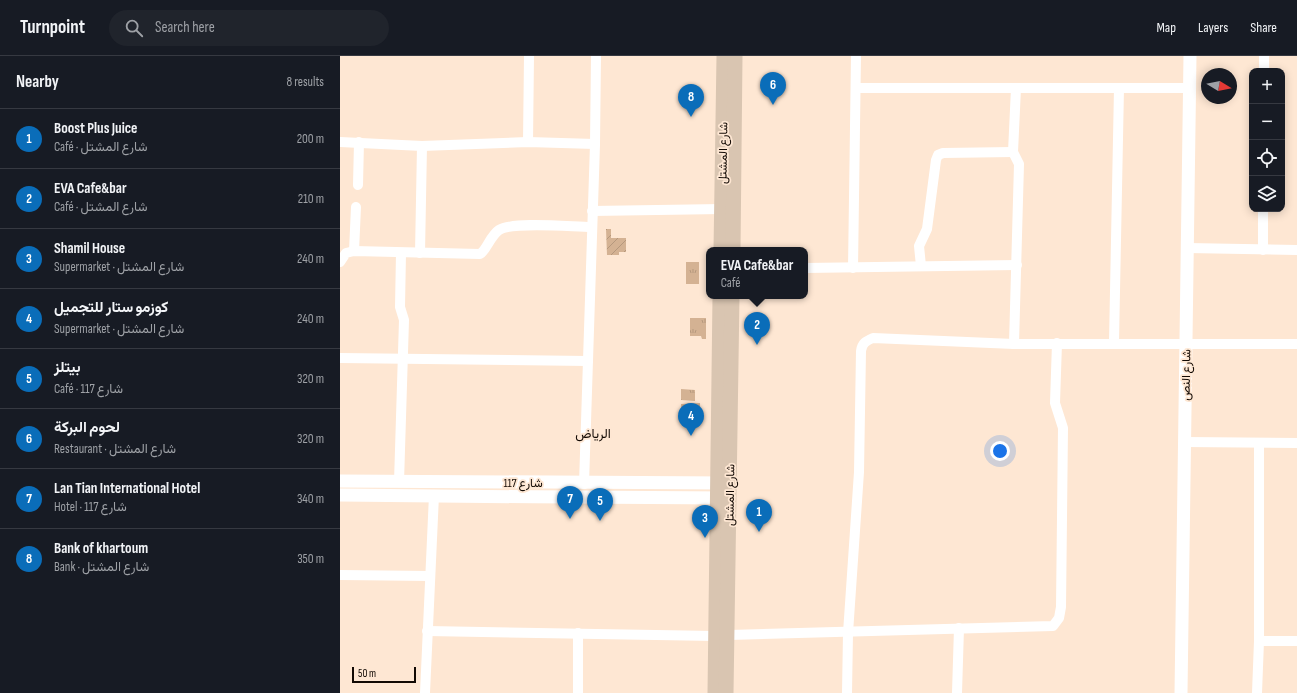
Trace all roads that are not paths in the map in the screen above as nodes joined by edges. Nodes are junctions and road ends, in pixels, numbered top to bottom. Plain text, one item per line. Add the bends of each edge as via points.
1 (529, 56) edge
2 (596, 56) edge
3 (724, 56) edge
4 (735, 56) edge
5 (856, 56) edge
6 (1190, 56) edge
7 (1264, 56) edge
8 (1264, 68) edge
9 (856, 88) junction
10 (1016, 88) junction
11 (1118, 88) junction
12 (1189, 88) junction
13 (340, 142) edge
14 (359, 142) junction
15 (528, 142) junction
16 (595, 144) junction
17 (422, 146) junction
18 (1013, 152) junction
19 (358, 184) dead end
20 (356, 207) dead end
21 (722, 209) junction
22 (592, 211) junction
23 (1263, 212) edge
24 (591, 228) junction
25 (721, 247) edge
26 (733, 247) edge
27 (1187, 248) junction
28 (1263, 250) junction
29 (1297, 250) edge
30 (354, 251) junction
31 (401, 253) junction
32 (420, 253) junction
33 (340, 262) edge
34 (1017, 265) junction
35 (921, 266) junction
36 (808, 268) edge
37 (853, 268) junction
38 (720, 299) edge
39 (732, 299) edge
40 (1114, 342) junction
41 (1056, 343) junction
42 (1186, 343) junction
43 (1014, 344) junction
44 (1297, 344) edge
45 (340, 358) edge
46 (403, 360) junction
47 (588, 361) junction
48 (1185, 442) junction
49 (1297, 443) edge
50 (1260, 444) junction
51 (340, 481) edge
52 (399, 482) junction
53 (685, 483) junction
54 (584, 484) junction
55 (464, 489) junction
56 (723, 491) junction
57 (340, 495) edge
58 (434, 495) junction
59 (685, 498) junction
60 (340, 574) edge
61 (430, 576) junction
62 (958, 628) junction
63 (427, 631) junction
64 (848, 632) junction
65 (578, 633) junction
66 (722, 636) junction
67 (1259, 641) junction
68 (1297, 641) edge
69 (426, 693) edge
70 (578, 693) edge
71 (715, 693) edge
72 (726, 693) edge
73 (847, 693) edge
74 (958, 693) edge
75 (1181, 693) edge
76 (1257, 693) edge

1 - 15 street
2 - 16 street
3 - 21 main road, شارع المشتل
4 - 26 main road, شارع المشتل
5 - 9 street
6 - 12 street, شارع النص
7 - 8 street
9 - 10 street
9 - 37 street
10 - 11 street
10 - 18 street
11 - 12 street
11 - 40 street
12 - 27 street, شارع النص
13 - 14 street
14 - 17 street
14 - 19 street
15 - 16 street
15 - 17 street
16 - 22 street
17 - 32 street
18 - 34 street via 1019,164
18 - 35 street via 938,155 927,229 919,246
20 - 30 street
21 - 22 street
21 - 25 main road, شارع المشتل
22 - 24 street
23 - 28 street
24 - 32 street via 511,226 496,232 480,254
24 - 47 street
27 - 28 street
27 - 42 street, شارع النص
28 - 29 street
30 - 31 street
30 - 33 street via 346,253
31 - 32 street
31 - 46 street via 400,307 404,320
34 - 35 street
34 - 43 street
35 - 37 street
36 - 37 street
38 - 56 main road, شارع المشتل
39 - 56 main road, شارع المشتل
40 - 41 street
40 - 42 street
41 - 43 street
41 - 62 street via 1055,403 1063,428 1059,618 1053,626 1039,628
42 - 44 street
42 - 48 street, شارع النص
43 - 64 street via 873,338 862,345 859,472
45 - 46 street
46 - 47 street
46 - 52 street
47 - 54 street
48 - 50 street
48 - 75 street, شارع النص
49 - 50 street
50 - 67 street
51 - 52 street, شارع 117
52 - 55 street, شارع 117
53 - 54 street, شارع 117
53 - 56 street, شارع 117
53 - 59 street
54 - 55 street, شارع 117
55 - 58 street, شارع 117
55 - 59 street, شارع 117 via 597,498
56 - 59 street, شارع 117
56 - 66 main road, شارع المشتل
57 - 58 street, شارع 117
58 - 61 street
60 - 61 street
61 - 63 street
62 - 64 street
62 - 74 street
63 - 65 street
63 - 69 street
64 - 66 street
64 - 73 street
65 - 66 street
65 - 70 street
66 - 71 main road, شارع المشتل
66 - 72 main road, شارع المشتل
67 - 68 street
67 - 76 street

